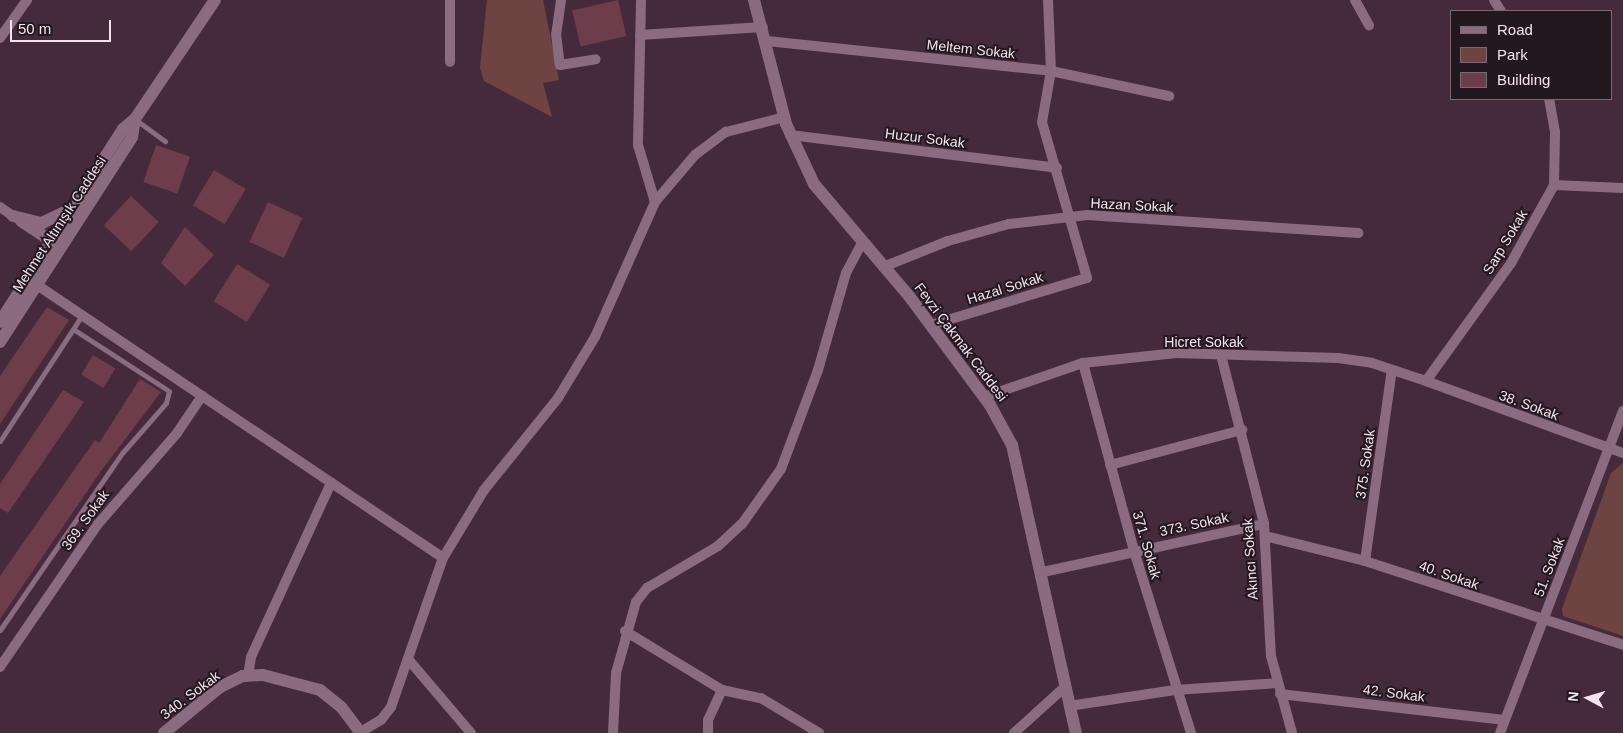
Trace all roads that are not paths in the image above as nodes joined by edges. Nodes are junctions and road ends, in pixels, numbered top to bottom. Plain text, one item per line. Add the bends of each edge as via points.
1 (26, 0) edge
2 (215, 0) edge
3 (450, 0) edge
4 (561, 0) edge
5 (641, 0) edge
6 (754, 0) edge
7 (1048, 0) edge
8 (1354, 0) edge
9 (1369, 25) dead end
10 (763, 27) junction
11 (640, 35) junction
12 (0, 38) edge
13 (767, 41) junction
14 (596, 59) dead end
15 (450, 62) dead end
16 (1051, 71) junction
17 (1169, 96) dead end
18 (1549, 100) edge
19 (785, 117) junction
20 (135, 119) junction
21 (790, 135) junction
22 (165, 141) dead end
23 (1057, 168) junction
24 (89, 181) junction
25 (1554, 185) junction
26 (1623, 188) edge
27 (655, 202) junction
28 (0, 207) edge
29 (13, 216) junction
30 (1072, 219) junction
31 (1358, 233) dead end
32 (862, 243) junction
33 (57, 245) junction
34 (883, 267) junction
35 (37, 285) junction
36 (82, 315) junction
37 (0, 322) edge
38 (931, 325) junction
39 (73, 329) junction
40 (0, 342) edge
41 (1222, 355) junction
42 (1083, 363) junction
43 (1392, 370) junction
44 (1426, 381) junction
45 (202, 396) junction
46 (984, 397) junction
47 (1623, 412) edge
48 (1242, 430) junction
49 (0, 441) edge
50 (1609, 449) junction
51 (1623, 453) edge
52 (1110, 465) junction
53 (331, 483) junction
54 (1264, 524) junction
55 (1264, 536) junction
56 (1134, 551) junction
57 (443, 558) junction
58 (1365, 561) junction
59 (1043, 572) junction
60 (1543, 621) junction
61 (0, 630) edge
62 (625, 631) junction
63 (1623, 645) edge
64 (408, 659) junction
65 (0, 666) edge
66 (248, 676) junction
67 (1277, 683) junction
68 (1066, 686) junction
69 (722, 690) junction
70 (1175, 690) junction
71 (1280, 694) junction
72 (1069, 706) junction
73 (1504, 720) junction
74 (164, 733) edge
75 (360, 733) edge
76 (471, 733) edge
77 (613, 733) edge
78 (708, 733) edge
79 (819, 733) edge
80 (1014, 733) edge
81 (1076, 733) edge
82 (1191, 733) edge
83 (1292, 733) edge
84 (1500, 733) edge

1 - 12 street
2 - 20 street, Mehmet Altınışık Caddesi
3 - 15 street
4 - 14 street via 556,34 560,65
5 - 11 street
6 - 10 street, Fevzi Çakmak Caddesi
7 - 16 street
8 - 9 street
10 - 11 street
10 - 13 street, Fevzi Çakmak Caddesi
11 - 27 street via 638,145
13 - 16 street, Meltem Sokak
13 - 19 street, Fevzi Çakmak Caddesi
16 - 17 street, Meltem Sokak
16 - 23 street via 1042,122
18 - 25 street, Sarp Sokak via 1555,132
19 - 21 street, Fevzi Çakmak Caddesi
19 - 27 street via 726,132 695,154
20 - 22 lane
20 - 24 street, Mehmet Altınışık Caddesi via 122,129
20 - 33 street, Mehmet Altınışık Caddesi via 132,137
21 - 23 street, Huzur Sokak
21 - 32 street, Fevzi Çakmak Caddesi via 814,184
23 - 30 street
24 - 29 street via 69,210 52,221 42,223
24 - 33 street, Mehmet Altınışık Caddesi
25 - 26 street
25 - 44 street, Sarp Sokak via 1511,263
27 - 57 street via 595,337 558,398 484,490
28 - 29 street
29 - 33 street
30 - 31 street, Hazan Sokak via 1087,215
30 - 34 street, Hazan Sokak via 1009,224 948,241
30 - 38 street, Hazal Sokak via 1087,278
32 - 34 street, Fevzi Çakmak Caddesi
32 - 62 street via 846,273 818,370 780,469 742,524 718,546 647,588 636,602
33 - 35 street, Mehmet Altınışık Caddesi
33 - 37 street, Mehmet Altınışık Caddesi
34 - 38 street, Fevzi Çakmak Caddesi
35 - 36 street
35 - 40 street, Mehmet Altınışık Caddesi
36 - 39 lane
36 - 45 street
38 - 46 street, Fevzi Çakmak Caddesi
39 - 49 lane
39 - 61 lane via 169,391 166,403 123,452
41 - 42 street, Hicret Sokak via 1176,353
41 - 43 street, Hicret Sokak via 1338,358
41 - 48 street, Akıncı Sokak
42 - 46 street, Hicret Sokak
42 - 52 street, 371. Sokak
43 - 44 street, Hicret Sokak
43 - 58 street, 375. Sokak
44 - 50 street, 38. Sokak
45 - 53 street
45 - 65 street, 369. Sokak via 177,433 98,524
46 - 59 street, Fevzi Çakmak Caddesi via 1012,445
47 - 50 street, 51. Sokak
48 - 52 street
48 - 54 street, Akıncı Sokak
50 - 51 street, 38. Sokak
50 - 60 street, 51. Sokak
52 - 56 street, 371. Sokak
53 - 57 street
53 - 66 street via 251,657
54 - 55 street, Akıncı Sokak
54 - 56 street, 373. Sokak
55 - 58 street, 40. Sokak
55 - 67 street, Akıncı Sokak via 1267,615
56 - 59 street, 373. Sokak
56 - 70 street, 371. Sokak
57 - 64 street
58 - 60 street, 40. Sokak
59 - 68 street, Fevzi Çakmak Caddesi
60 - 63 street, 40. Sokak
60 - 73 street, 51. Sokak
62 - 69 street
62 - 77 street via 616,673
64 - 75 street via 391,707 381,720
64 - 76 street
66 - 74 street, 340. Sokak via 220,687
66 - 75 street, 340. Sokak via 294,679 320,690 342,708
67 - 70 street
67 - 71 street, Akıncı Sokak
68 - 72 street, Fevzi Çakmak Caddesi
68 - 80 street
69 - 78 street via 708,720
69 - 79 street via 761,698
70 - 72 street
70 - 82 street, 371. Sokak
71 - 73 street, 42. Sokak
71 - 83 street, Akıncı Sokak
72 - 81 street, Fevzi Çakmak Caddesi
73 - 84 street, 51. Sokak

